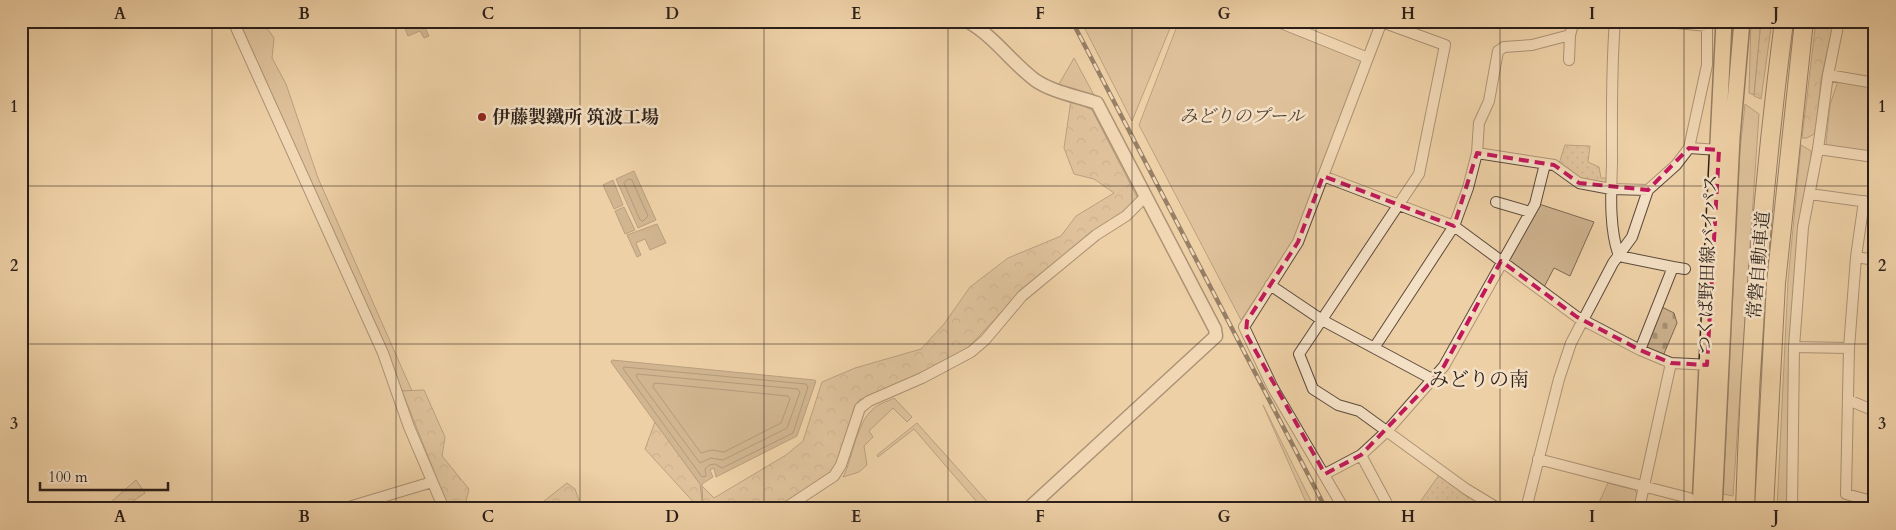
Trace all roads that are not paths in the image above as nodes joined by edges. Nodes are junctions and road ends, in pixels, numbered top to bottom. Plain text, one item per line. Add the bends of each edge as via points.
1 (233, 21) edge
2 (967, 21) edge
3 (1276, 21) edge
4 (1382, 21) edge
5 (1574, 21) edge
6 (1615, 21) edge
7 (1658, 21) edge
8 (1724, 21) edge
9 (1742, 21) edge
10 (1784, 21) edge
11 (1804, 21) edge
12 (1839, 21) edge
13 (1570, 36) junction
14 (1368, 58) junction
15 (1569, 60) dead end
16 (1828, 74) junction
17 (1875, 83) edge
18 (1689, 148) junction
19 (1818, 149) junction
20 (1719, 150) junction
21 (1477, 153) junction
22 (1875, 160) edge
23 (1545, 164) junction
24 (1323, 176) junction
25 (1612, 189) junction
26 (1648, 190) junction
27 (1810, 194) junction
28 (1145, 197) junction
29 (1864, 201) junction
30 (1496, 202) dead end
31 (1875, 203) edge
32 (1398, 205) junction
33 (1530, 212) junction
34 (1454, 226) junction
35 (1619, 256) junction
36 (1856, 257) junction
37 (1875, 260) edge
38 (1500, 261) junction
39 (1673, 267) junction
40 (1685, 269) dead end
41 (1270, 286) junction
42 (1322, 320) junction
43 (1582, 320) junction
44 (1794, 347) junction
45 (1374, 348) junction
46 (1849, 348) junction
47 (1640, 350) junction
48 (1670, 363) junction
49 (1715, 365) junction
50 (1432, 379) junction
51 (1848, 400) junction
52 (1875, 411) edge
53 (1387, 431) junction
54 (1361, 455) junction
55 (1538, 459) junction
56 (1325, 474) junction
57 (432, 482) junction
58 (1643, 487) junction
59 (1689, 498) dead end
60 (1875, 502) edge
61 (1493, 508) edge
62 (342, 509) edge
63 (444, 509) edge
64 (784, 509) edge
65 (1028, 509) edge
66 (1344, 509) edge
67 (1390, 509) edge
68 (1526, 509) edge
69 (1639, 509) edge
70 (1700, 509) edge
71 (1714, 509) edge
72 (1745, 509) edge
73 (1764, 509) edge
74 (1792, 509) edge

1 - 57 street via 383,353
2 - 28 street via 1041,84 1097,103
3 - 14 street
4 - 14 street
4 - 32 street via 1445,45 1419,174
5 - 13 street
6 - 25 street
7 - 18 street via 1707,26 1707,65
8 - 20 main road, つくば野田線バイパス
9 - 49 main road, つくば野田線バイパス
10 - 72 highway, 常磐自動車道 via 1758,279 1748,405
11 - 73 highway, 常磐自動車道 via 1776,283
12 - 16 street
13 - 15 street
13 - 21 street via 1532,45 1504,47 1498,51 1489,101 1479,123
14 - 24 street
16 - 17 street
16 - 19 street
18 - 20 street
18 - 26 street
19 - 22 street
19 - 27 street
20 - 49 main road, つくば野田線バイパス
21 - 23 street
21 - 34 street
23 - 25 street via 1554,164 1579,182
23 - 33 street
24 - 32 street
24 - 41 street via 1298,242
25 - 26 street
25 - 35 street via 1615,246
26 - 35 street via 1632,237
27 - 29 street
27 - 44 street via 1803,227
28 - 64 street via 1126,216 1096,235 1022,296 971,352 860,408 841,465 834,476
28 - 65 street via 1215,328 1216,336
29 - 31 street
29 - 36 street
30 - 33 street
32 - 34 street
32 - 42 street
33 - 38 street
34 - 38 street
34 - 45 street
35 - 39 street
35 - 43 street
36 - 37 street
36 - 46 street
38 - 43 street
38 - 50 street via 1444,366
39 - 40 street
39 - 47 street
41 - 42 street
41 - 56 street via 1244,327 1246,334 1273,388
42 - 45 street
42 - 53 street via 1299,354 1312,389 1338,405 1358,411
43 - 47 street
43 - 55 street via 1562,367
44 - 46 street
44 - 74 street
45 - 50 street
46 - 51 street
47 - 48 street
48 - 49 street
48 - 58 street
49 - 70 main road, つくば野田線バイパス
49 - 71 main road, つくば野田線バイパス
50 - 53 street
51 - 52 street
51 - 60 street via 1846,494
53 - 54 street
53 - 61 street
54 - 56 street
54 - 67 street
55 - 58 street
55 - 68 street
56 - 66 street
57 - 62 street
57 - 63 street
58 - 59 street
58 - 69 street

